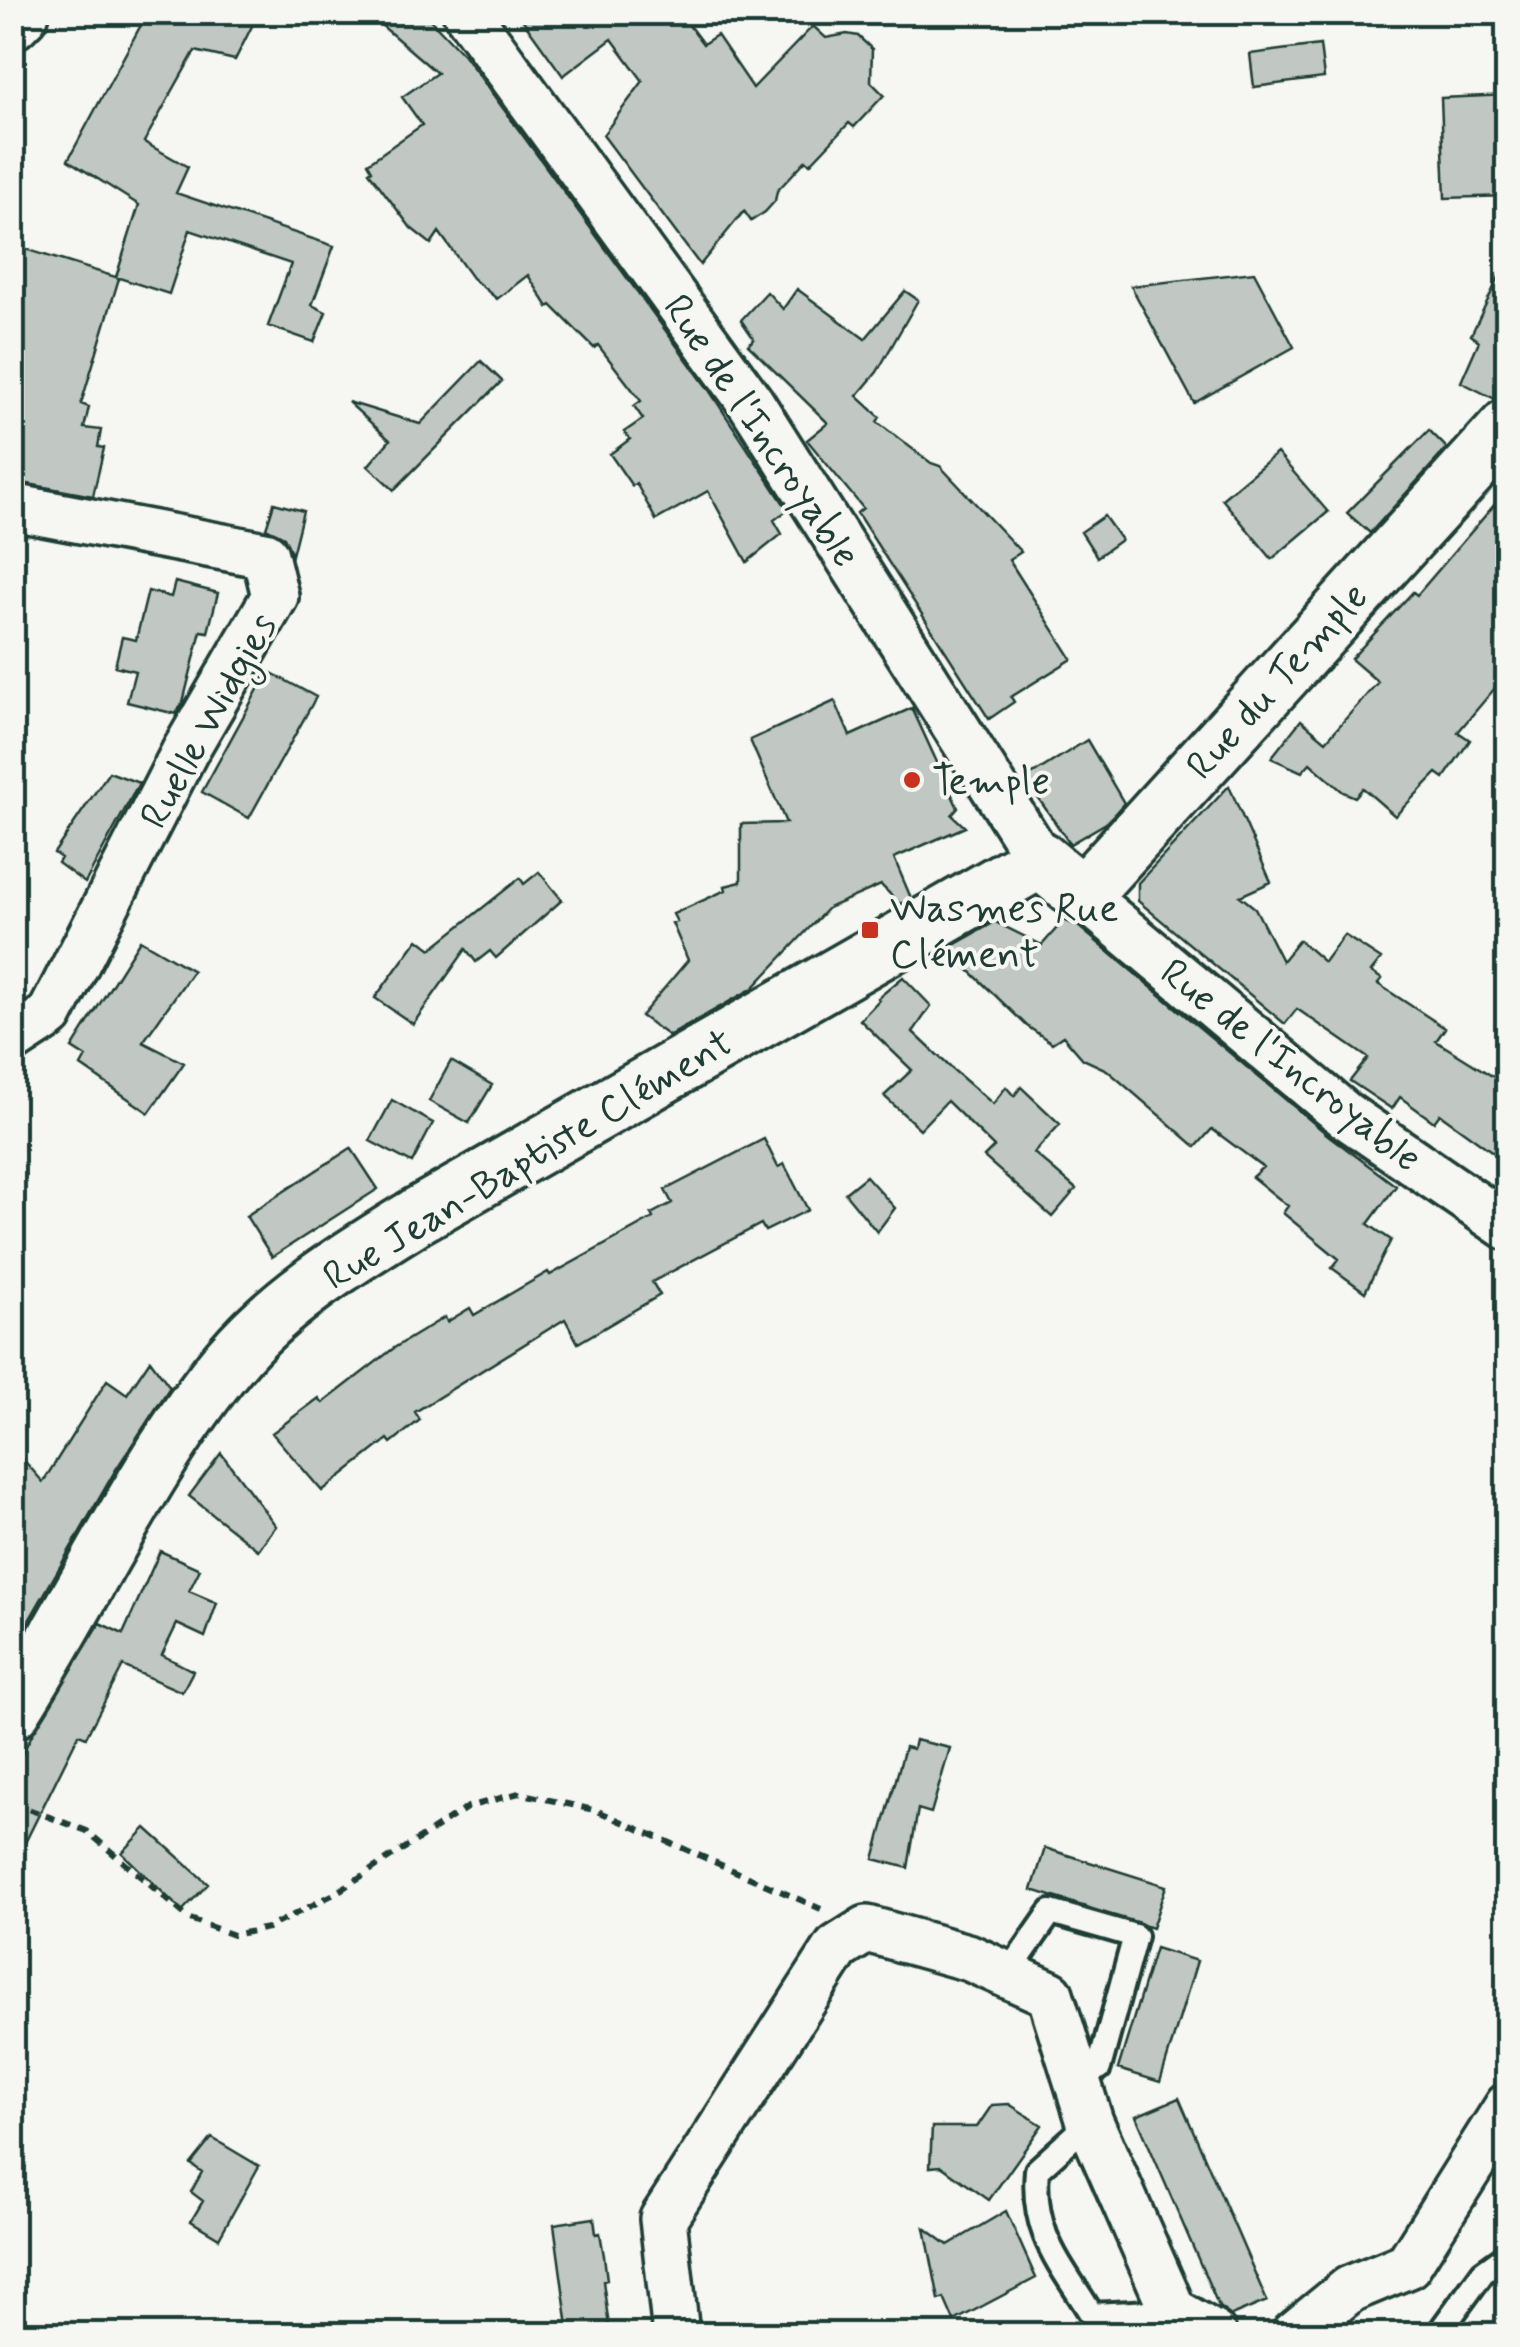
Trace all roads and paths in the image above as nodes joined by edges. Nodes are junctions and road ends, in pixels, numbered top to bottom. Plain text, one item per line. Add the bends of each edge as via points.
1 (21, 12) edge
2 (466, 12) edge
3 (12, 22) edge
4 (1508, 427) edge
5 (12, 507) edge
6 (1040, 860) junction
7 (1082, 894) junction
8 (12, 1040) edge
9 (1508, 1227) edge
10 (12, 1711) edge
11 (12, 1803) edge
12 (867, 1929) junction
13 (1007, 1975) junction
14 (1075, 2076) junction
15 (1508, 2106) edge
16 (1090, 2122) junction
17 (1508, 2254) edge
18 (1172, 2311) junction
19 (676, 2334) edge
20 (1212, 2334) edge
21 (1295, 2334) edge
22 (1438, 2334) edge

1 - 3 street
2 - 6 street, Rue de l'Incroyable via 752,403
4 - 7 street, Rue du Temple
5 - 8 street, Ruelle Widgies via 264,555 275,596 185,752 50,1015
6 - 7 street
6 - 10 street, Rue Jean-Baptiste Clément via 417,1216 280,1311 232,1358 175,1436
7 - 9 street, Rue de l'Incroyable via 1345,1115
11 - 12 path via 88,1831 190,1919 233,1935 268,1928 334,1894 468,1807 519,1793 598,1811
12 - 13 street
12 - 19 street via 837,1948 663,2219
13 - 14 street via 1050,1994
13 - 14 lane via 1051,1912 1135,1936 1099,2068
14 - 16 street
15 - 21 street via 1408,2265 1350,2289
16 - 18 street
16 - 18 lane via 1037,2170 1034,2200 1044,2236 1092,2315
17 - 22 lane via 1483,2272
18 - 20 street

